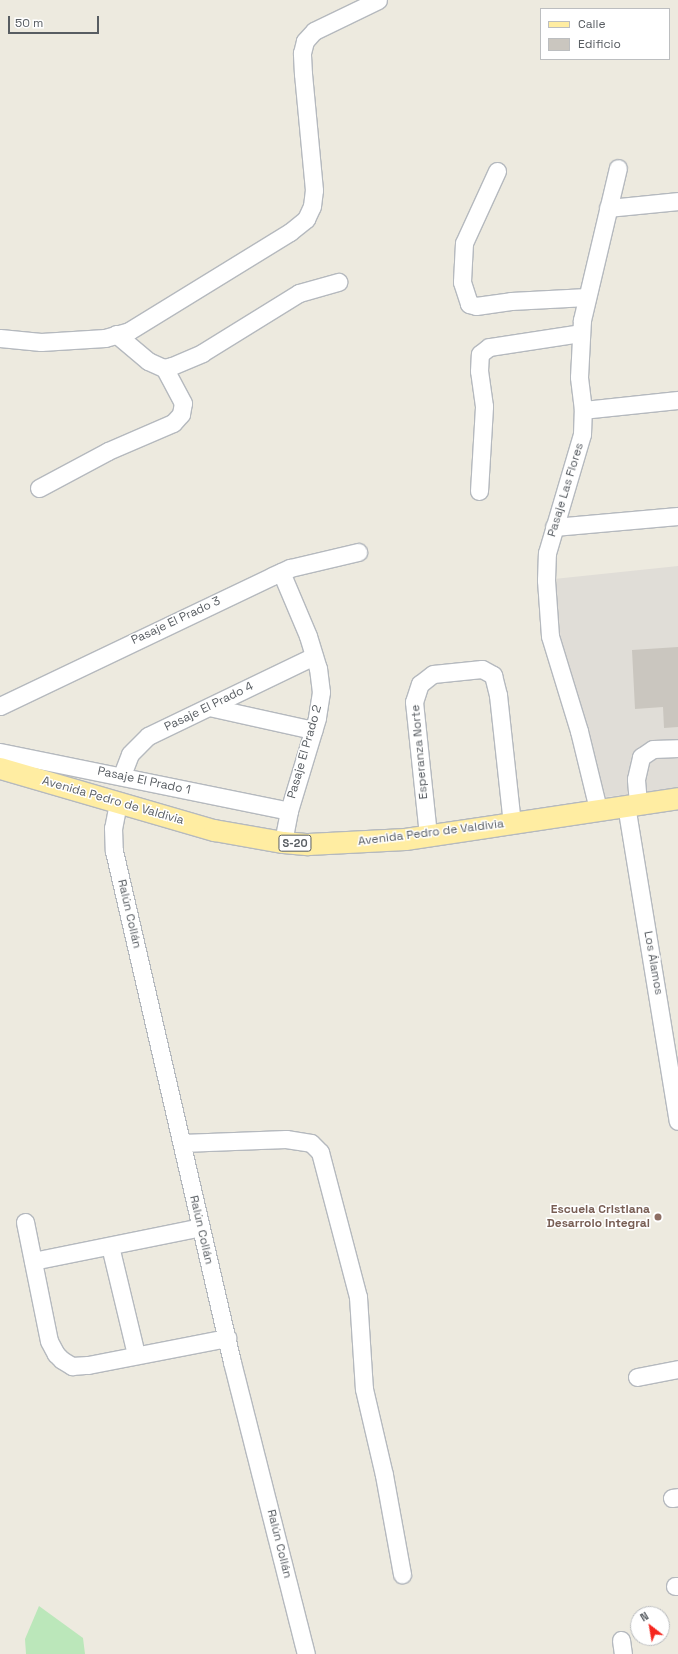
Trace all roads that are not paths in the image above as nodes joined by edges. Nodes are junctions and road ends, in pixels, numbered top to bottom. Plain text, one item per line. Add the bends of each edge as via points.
1 (378, 0) edge
2 (618, 168) dead end
3 (497, 171) dead end
4 (678, 201) edge
5 (608, 208) junction
6 (338, 282) dead end
7 (587, 297) junction
8 (580, 333) junction
9 (116, 334) junction
10 (0, 338) edge
11 (164, 368) junction
12 (678, 400) edge
13 (583, 410) junction
14 (39, 488) dead end
15 (479, 491) dead end
16 (678, 516) edge
17 (554, 527) junction
18 (358, 552) dead end
19 (281, 572) junction
20 (314, 656) junction
21 (0, 706) edge
22 (209, 707) junction
23 (313, 730) junction
24 (678, 748) edge
25 (0, 752) edge
26 (0, 768) edge
27 (122, 776) junction
28 (678, 798) edge
29 (118, 803) junction
30 (632, 804) junction
31 (598, 809) junction
32 (288, 811) junction
33 (512, 822) junction
34 (428, 835) junction
35 (283, 842) junction
36 (671, 1028) edge
37 (678, 1121) edge
38 (182, 1143) junction
39 (25, 1222) dead end
40 (200, 1227) junction
41 (110, 1246) junction
42 (33, 1261) junction
43 (226, 1338) junction
44 (136, 1354) junction
45 (678, 1369) edge
46 (637, 1377) dead end
47 (402, 1574) dead end
48 (306, 1654) edge

1 - 9 street via 314,31 305,42 302,53 303,74 314,190 312,206 306,219 129,331
2 - 5 street, Pasaje Las Flores
3 - 7 street via 464,243 462,282 469,304 476,306 511,301
4 - 5 street
5 - 7 street, Pasaje Las Flores
6 - 11 street via 299,293 202,353
7 - 8 street, Pasaje Las Flores
8 - 13 street, Pasaje Las Flores via 579,377
8 - 15 street via 489,347 480,354 479,371 484,406
9 - 10 street via 105,338 41,342
9 - 11 street via 148,361
11 - 14 street via 183,403 180,414 173,423 108,450
12 - 13 street
13 - 17 street, Pasaje Las Flores via 580,446
16 - 17 street
17 - 31 street, Pasaje Las Flores via 547,553 546,580 550,636 579,731
18 - 19 street, Pasaje El Prado 3
19 - 20 street, Pasaje El Prado 2
19 - 21 street, Pasaje El Prado 3
20 - 22 street, Pasaje El Prado 4
20 - 23 street, Pasaje El Prado 2 via 321,692
22 - 23 street
22 - 27 street, Pasaje El Prado 4 via 141,741 130,754
23 - 32 street, Pasaje El Prado 2
24 - 30 street, Los Álamos via 653,749 640,757
25 - 27 street, Pasaje El Prado 1
26 - 29 main road, Avenida Pedro de Valdivia / S-20
27 - 32 street, Pasaje El Prado 1
28 - 30 main road, Avenida Pedro de Valdivia
29 - 35 main road, Avenida Pedro de Valdivia / S-20 via 214,830
29 - 38 street, Ralún Collán via 113,828 114,851
30 - 31 main road, Avenida Pedro de Valdivia
30 - 36 street, Los Álamos
31 - 33 main road, Avenida Pedro de Valdivia / S-20
32 - 35 street, Pasaje El Prado 2
33 - 34 main road, Avenida Pedro de Valdivia / S-20
33 - 34 street, Esperanza Norte via 496,683 490,672 482,669 433,674 420,684 414,702
34 - 35 main road, Avenida Pedro de Valdivia / S-20 via 359,843
36 - 37 street, Los Álamos
38 - 40 street, Ralún Collán
38 - 47 street via 286,1139 311,1143 320,1152 358,1297 364,1389 384,1475
39 - 42 street
40 - 41 street
40 - 43 street, Ralún Collán
41 - 42 street
41 - 44 street
42 - 44 street via 49,1341 62,1360 72,1366 88,1365
43 - 44 street
43 - 48 street, Ralún Collán
45 - 46 street

